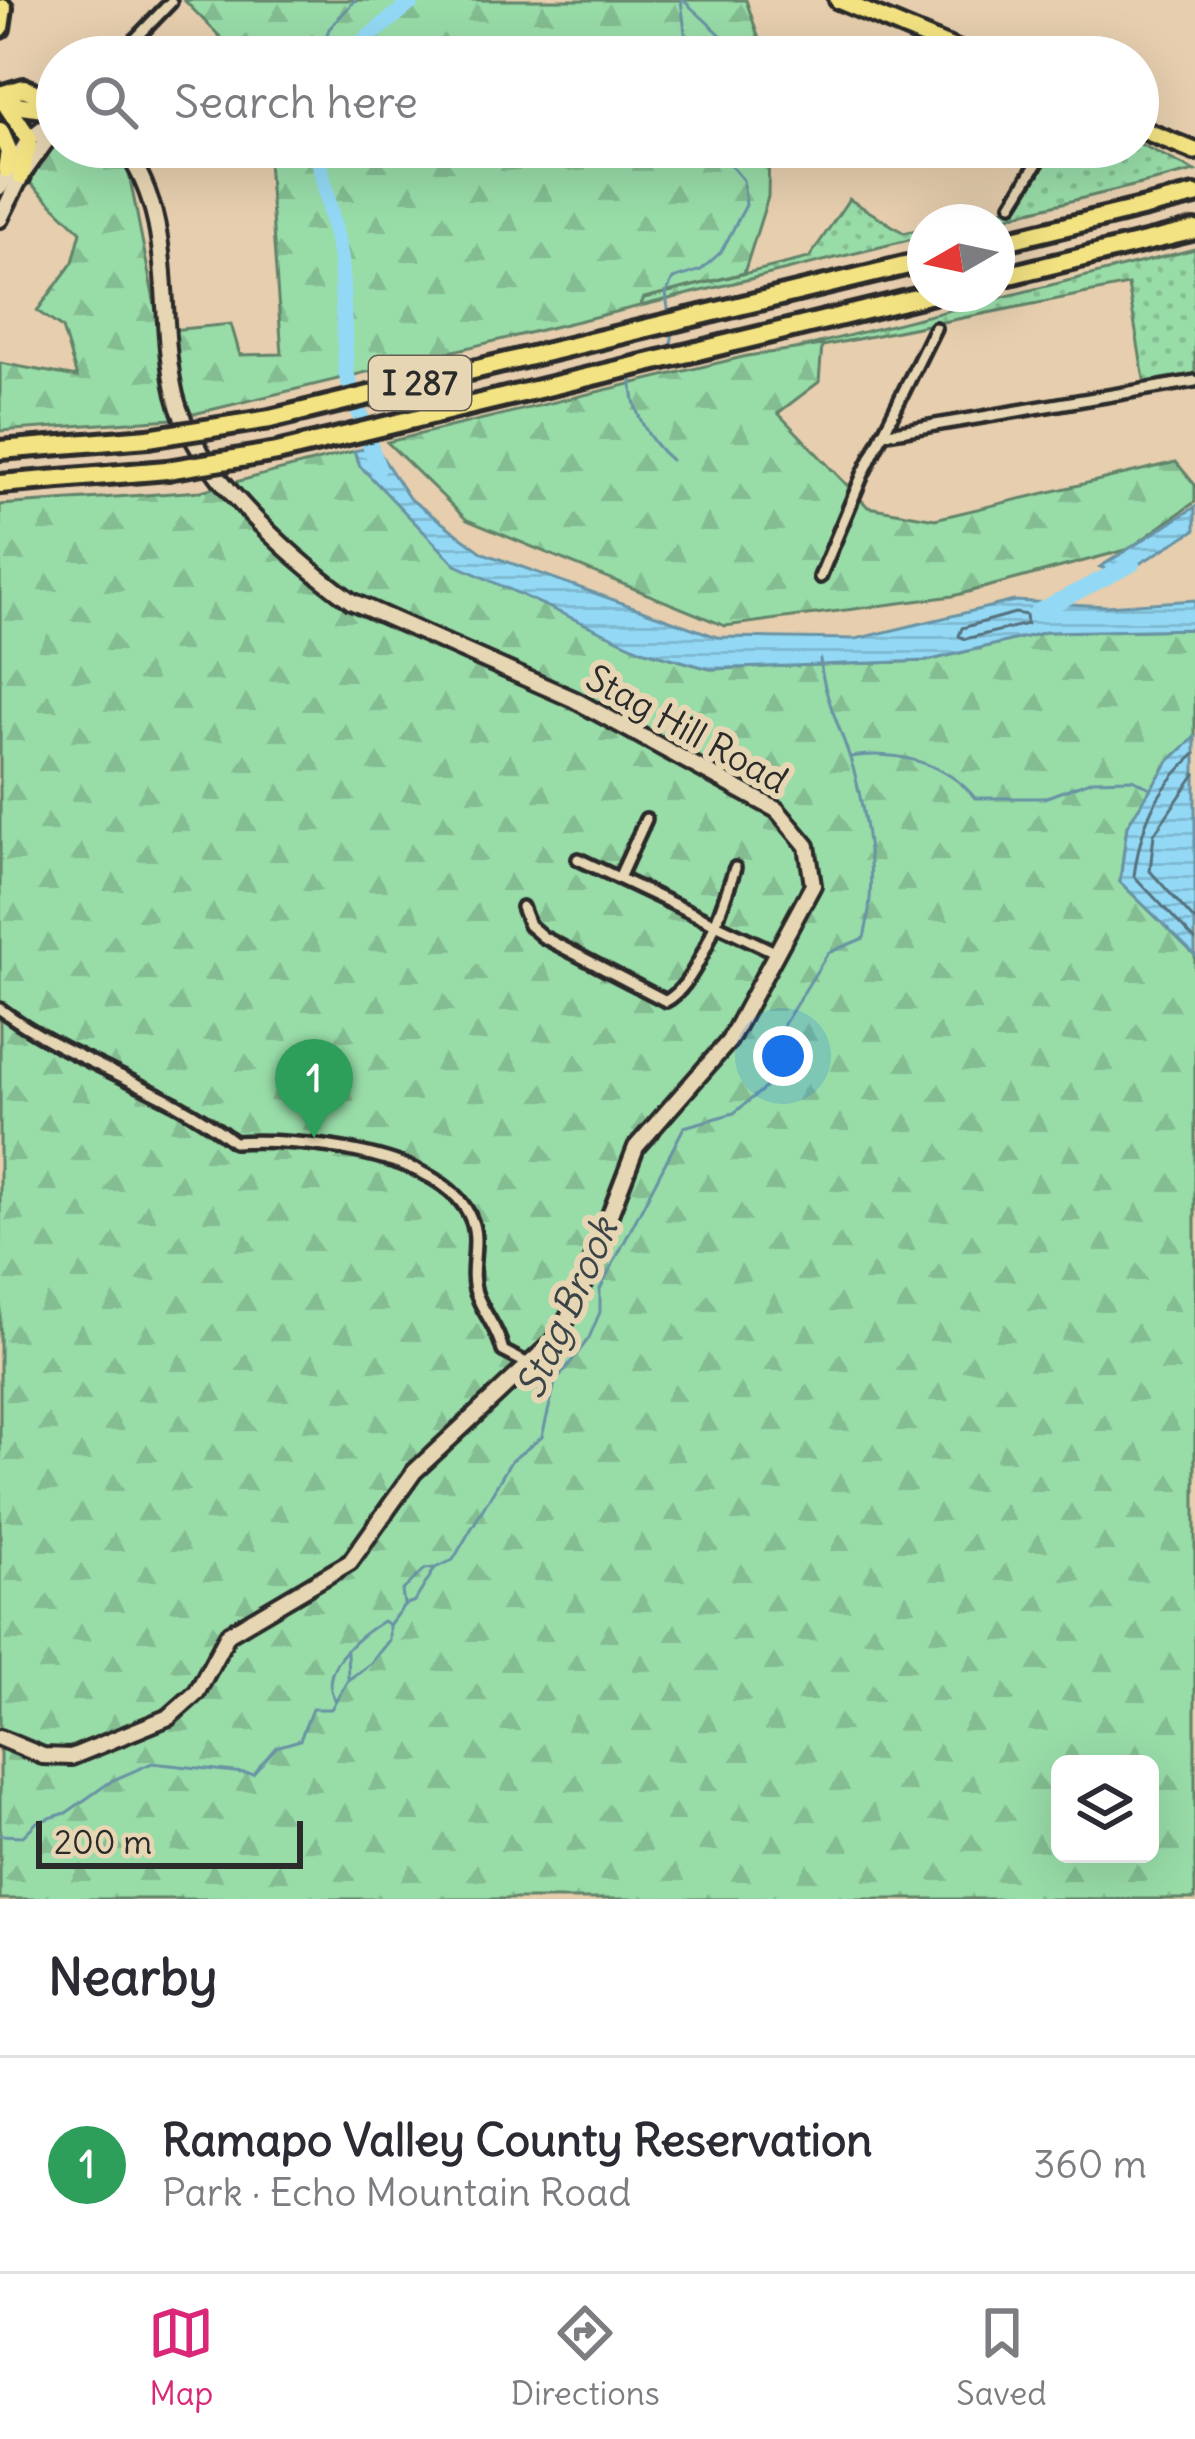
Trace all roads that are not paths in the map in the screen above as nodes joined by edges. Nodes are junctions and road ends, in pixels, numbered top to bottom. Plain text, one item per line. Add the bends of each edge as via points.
1 (838, 0) edge
2 (171, 2) edge
3 (4, 8) edge
4 (0, 28) edge
5 (138, 36) edge
6 (924, 36) edge
7 (3, 98) edge
8 (36, 108) edge
9 (0, 131) edge
10 (36, 132) edge
11 (1159, 137) edge
12 (28, 139) junction
13 (36, 142) edge
14 (1195, 152) edge
15 (137, 168) edge
16 (1034, 168) edge
17 (9, 177) edge
18 (1195, 195) edge
19 (1012, 204) dead end
20 (0, 218) edge
21 (1195, 230) edge
22 (1015, 239) edge
23 (907, 265) edge
24 (1015, 274) edge
25 (907, 300) edge
26 (934, 328) dead end
27 (1195, 381) edge
28 (882, 434) junction
29 (0, 450) edge
30 (0, 484) edge
31 (820, 577) dead end
32 (646, 819) dead end
33 (578, 860) dead end
34 (735, 868) dead end
35 (619, 878) junction
36 (522, 907) dead end
37 (716, 922) junction
38 (777, 953) junction
39 (0, 1009) edge
40 (532, 1366) junction
41 (0, 1738) edge

1 - 6 main road
2 - 5 street
3 - 4 highway
7 - 8 highway
7 - 12 highway
9 - 17 highway
10 - 12 street
11 - 14 main road
12 - 17 highway
13 - 17 street
15 - 38 street, Stag Hill Road via 159,235 173,389 203,459 351,601 592,708 786,817 807,846 813,885
16 - 19 street
17 - 20 street
18 - 22 highway
21 - 24 highway
23 - 29 highway, I 287, bridge via 285,416
25 - 30 highway, I 287, bridge via 277,452
26 - 28 street
27 - 28 street
28 - 31 street
32 - 35 street
33 - 35 street
34 - 37 street
35 - 37 street
36 - 37 street via 543,937 662,1002 679,992
37 - 38 street
38 - 40 street, Stag Hill Road via 729,1041 636,1147 574,1308
39 - 40 street via 44,1042 73,1048 234,1142 282,1138 425,1173 470,1213 476,1292 503,1351
40 - 41 street, Stag Hill Road via 414,1472 350,1562 227,1634 180,1710 71,1757 43,1756

